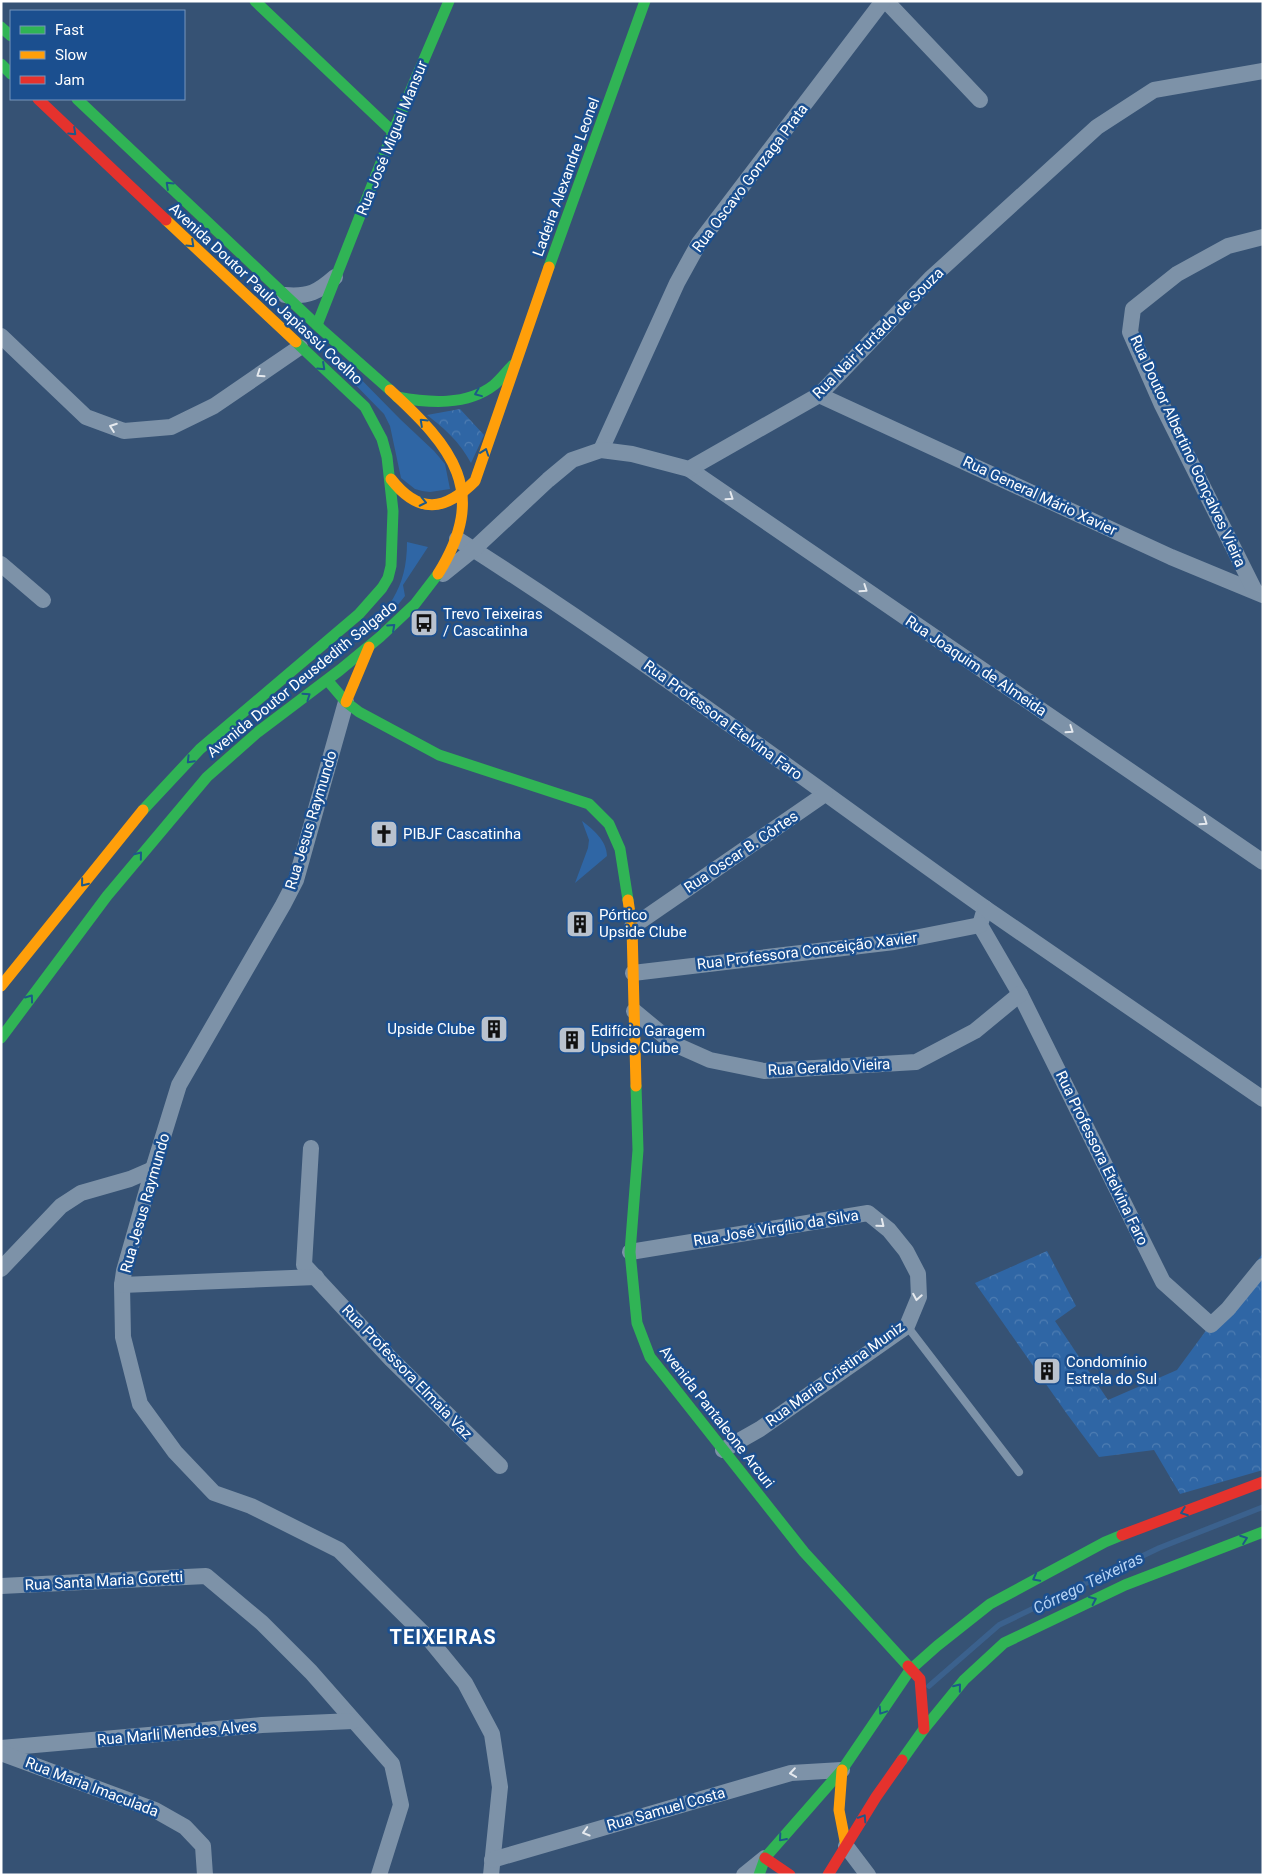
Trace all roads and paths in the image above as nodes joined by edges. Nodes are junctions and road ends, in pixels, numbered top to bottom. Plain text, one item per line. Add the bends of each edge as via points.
1 (255, 1) edge
2 (449, 1) edge
3 (645, 1) edge
4 (885, 1) edge
5 (1, 64) edge
6 (1263, 71) edge
7 (10, 73) edge
8 (39, 100) edge
9 (78, 100) edge
10 (980, 100) dead end
11 (393, 132) junction
12 (1263, 237) edge
13 (337, 276) junction
14 (285, 295) junction
15 (317, 325) junction
16 (1, 336) edge
17 (300, 347) junction
18 (515, 363) junction
19 (819, 395) junction
20 (397, 397) junction
21 (601, 450) junction
22 (690, 470) junction
23 (391, 479) junction
24 (462, 494) junction
25 (392, 500) junction
26 (457, 538) junction
27 (474, 549) junction
28 (393, 552) joint
29 (1, 564) edge
30 (434, 580) junction
31 (1259, 593) edge
32 (44, 600) dead end
33 (384, 603) dead end
34 (369, 647) junction
35 (324, 670) dead end
36 (328, 681) junction
37 (346, 702) junction
38 (825, 794) junction
39 (1263, 862) edge
40 (985, 908) junction
41 (980, 925) junction
42 (632, 927) junction
43 (633, 973) junction
44 (1, 986) edge
45 (1020, 994) junction
46 (634, 1011) junction
47 (1, 1038) edge
48 (1263, 1099) edge
49 (311, 1148) dead end
50 (153, 1169) junction
51 (906, 1251) joint
52 (630, 1252) junction
53 (1263, 1266) edge
54 (1, 1269) edge
55 (316, 1277) junction
56 (122, 1285) junction
57 (907, 1326) junction
58 (723, 1450) junction
59 (500, 1466) dead end
60 (1019, 1472) dead end
61 (1263, 1482) edge
62 (1263, 1532) edge
63 (1, 1586) edge
64 (910, 1670) junction
65 (353, 1721) junction
66 (924, 1729) junction
67 (1, 1748) edge
68 (1, 1753) edge
69 (842, 1770) junction
70 (846, 1846) junction
71 (765, 1858) junction
72 (492, 1867) edge
73 (205, 1875) edge
74 (379, 1875) edge
75 (744, 1875) edge
76 (759, 1875) edge
77 (790, 1875) edge
78 (828, 1875) edge
79 (868, 1875) edge

1 - 11 main road
2 - 11 main road, Rua José Miguel Mansur
3 - 18 main road, Ladeira Alexandre Leonel
4 - 10 street
4 - 21 street, Rua Oscavo Gonzaga Prata via 699,243
5 - 7 main road
6 - 19 street, Rua Nair Furtado de Souza via 1154,90 1097,127 930,279
8 -> 17 main road, Avenida Doutor Paulo Japiassú Coelho
14 -> 9 main road, Avenida Doutor Paulo Japiassú Coelho
11 - 13 main road, Rua José Miguel Mansur
12 - 31 street, Rua Doutor Albertino Gonçalves Vieira via 1228,246 1177,274 1133,309 1130,332 1162,404
13 - 14 street via 310,294
13 - 15 main road, Rua José Miguel Mansur
14 - 15 main road, Avenida Doutor Paulo Japiassú Coelho
15 - 20 main road, Avenida Doutor Paulo Japiassú Coelho
17 -> 16 street via 214,406 171,427 124,431 86,417
17 -> 23 main road, Avenida Doutor Paulo Japiassú Coelho via 365,407 385,446
18 -> 20 main road, Ladeira Alexandre Leonel via 493,385 478,393 437,402
24 -> 18 main road, Ladeira Alexandre Leonel via 475,481
19 - 22 street, Rua Nair Furtado de Souza
19 - 31 street, Rua General Mário Xavier via 1172,557
24 -> 20 main road, Avenida Doutor Paulo Japiassú Coelho via 454,462 430,428
21 - 22 street via 632,454
21 - 27 street via 572,460
22 -> 39 street, Rua Joaquim de Almeida
23 -> 24 main road via 410,499 423,504 451,501
23 - 25 main road, Avenida Doutor Paulo Japiassú Coelho
24 - 26 main road, Avenida Doutor Deusdedith Salgado via 462,518
25 - 28 main road, Avenida Doutor Paulo Japiassú Coelho
25 - 33 main road via 400,510 401,557 396,579
26 - 27 street, Rua Professora Etelvina Faro
26 - 30 main road, Avenida Doutor Deusdedith Salgado
27 - 30 street
27 - 38 street, Rua Professora Etelvina Faro via 640,660
28 -> 44 main road, Avenida Doutor Deusdedith Salgado via 387,579 378,594 359,614 200,749 154,797
29 - 32 street
34 -> 30 main road, Avenida Doutor Deusdedith Salgado via 415,605
34 - 36 main road, Avenida Doutor Deusdedith Salgado
34 - 37 main road, Rua Jesus Raymundo
35 - 36 main road
36 - 37 main road, Avenida Pantaleone Arcuri
47 -> 36 main road, Avenida Doutor Deusdedith Salgado via 99,905 217,767 273,719
37 - 42 main road, Avenida Pantaleone Arcuri via 440,755 589,804 609,824 620,849
37 - 50 street, Rua Jesus Raymundo via 296,880 179,1086
38 - 40 street, Rua Professora Etelvina Faro
38 - 42 street, Rua Oscar B. Côrtes
40 - 41 street
40 - 48 street, Rua Professora Etelvina Faro
41 - 43 street, Rua Professora Conceição Xavier via 894,942
41 - 45 street, Rua Professora Etelvina Faro
42 - 43 main road, Avenida Pantaleone Arcuri
43 - 46 main road, Avenida Pantaleone Arcuri
45 - 46 street, Rua Geraldo Vieira via 975,1031 916,1062 764,1071 710,1060 674,1044
45 - 53 street, Rua Professora Etelvina Faro via 1163,1282 1211,1325
46 - 52 main road, Avenida Pantaleone Arcuri via 638,1150
49 - 55 street, Rua Professora Elmaia Vaz via 304,1265
50 - 54 street via 82,1193 61,1206
50 - 56 street, Rua Jesus Raymundo
52 -> 51 street, Rua José Virgílio da Silva via 868,1212
51 -> 57 street, Rua Maria Cristina Muniz via 918,1274 919,1298
52 - 58 main road, Avenida Pantaleone Arcuri via 637,1323 650,1357
55 - 56 street
55 - 59 street, Rua Professora Elmaia Vaz via 392,1359
56 - 72 street, Rua Jesus Raymundo via 123,1337 140,1404 175,1452 214,1493 251,1506 340,1550 429,1639 465,1683 492,1734 500,1787
57 - 58 street, Rua Maria Cristina Muniz via 760,1429
57 - 60 lane
58 - 64 main road, Avenida Pantaleone Arcuri via 804,1552
61 -> 64 main road via 1105,1542 1014,1590 990,1604
66 -> 62 main road via 964,1680 1004,1643 1125,1585
63 - 65 street, Rua Santa Maria Goretti via 206,1576 262,1623 311,1672
64 - 66 main road, Avenida Pantaleone Arcuri via 920,1679
64 -> 69 main road
65 - 67 street, Rua Marli Mendes Alves via 262,1725
65 - 74 street via 392,1764 401,1805
70 -> 66 main road via 876,1796
68 - 73 street, Rua Maria Imaculada via 156,1810 185,1827 204,1846
69 - 70 main road via 839,1810
69 -> 71 main road
69 -> 72 street, Rua Samuel Costa via 790,1773
70 - 78 main road
70 - 79 street
71 - 75 street
71 - 76 main road
71 - 77 main road

